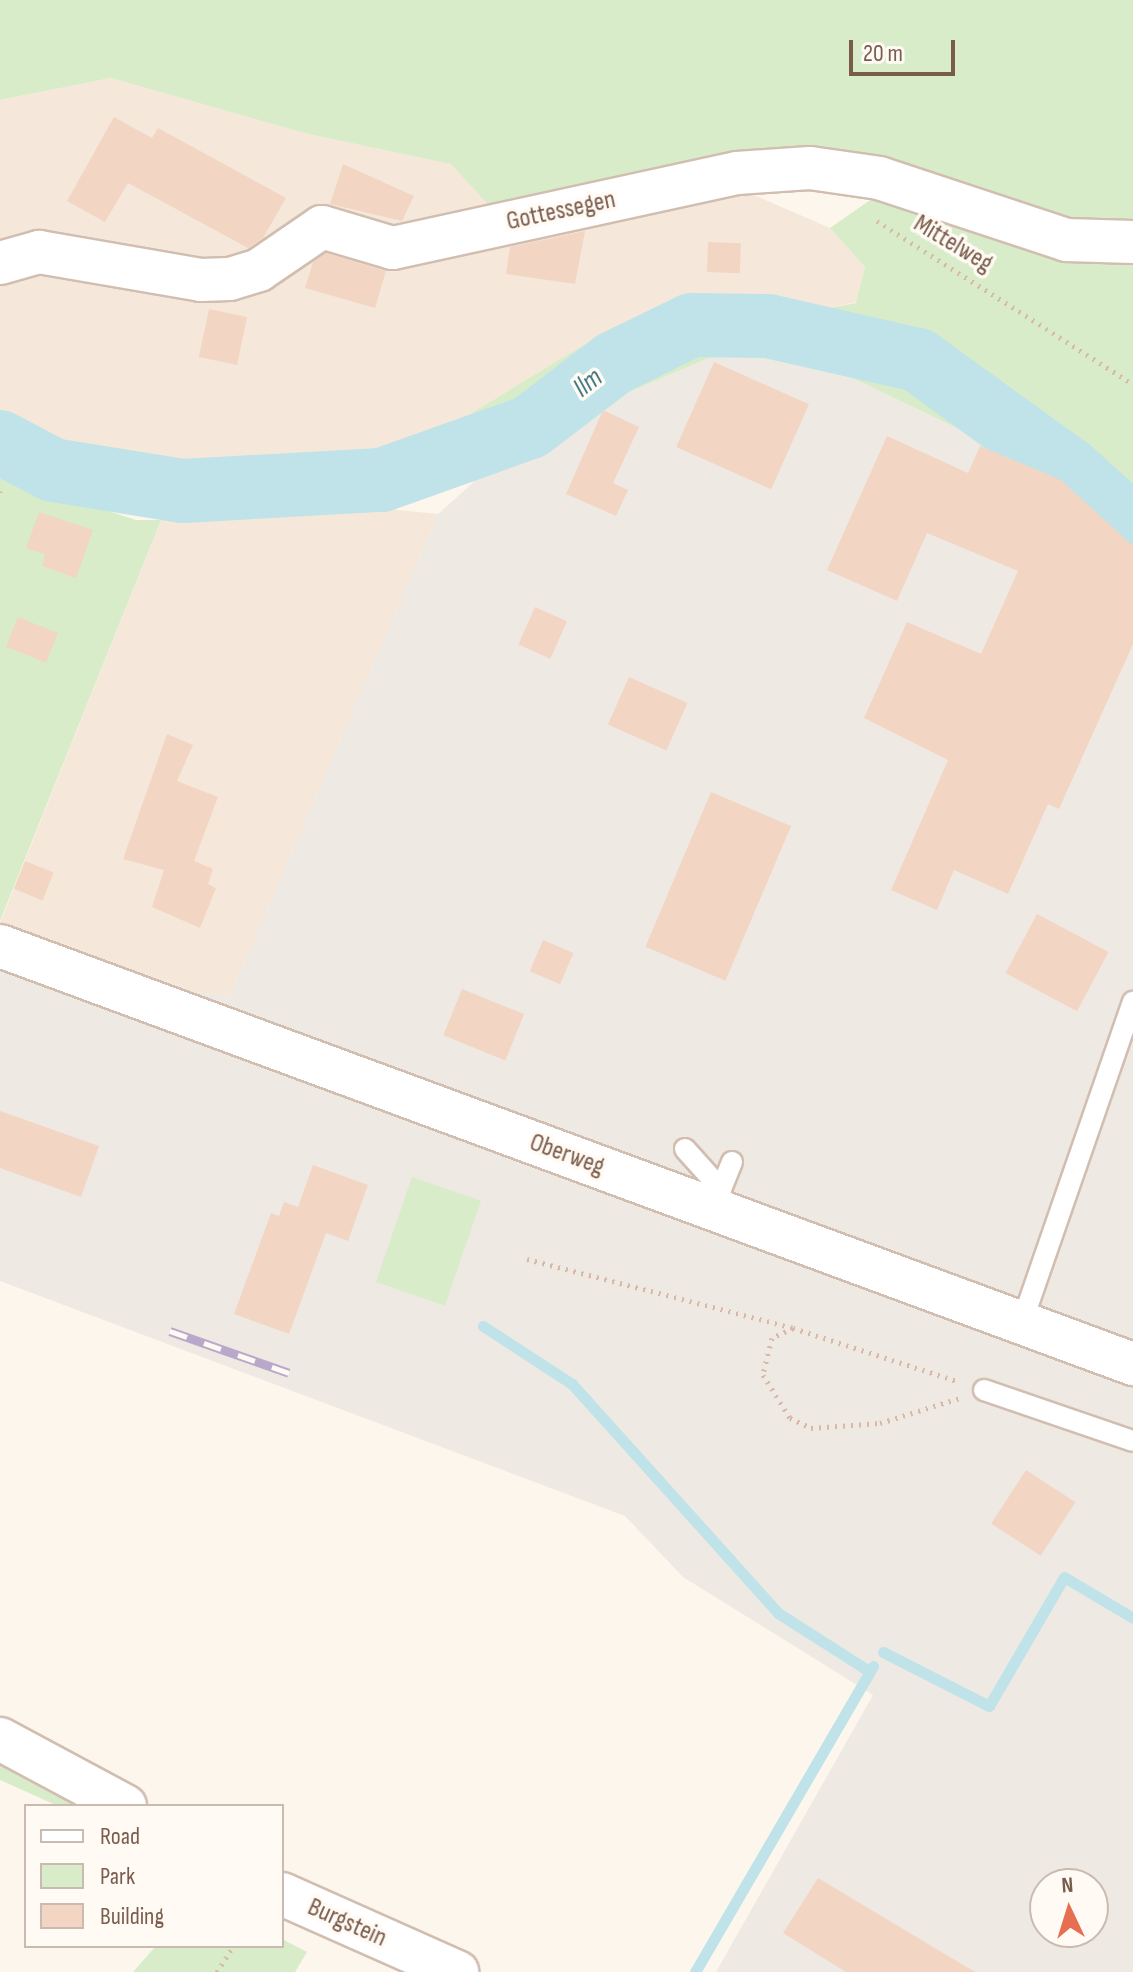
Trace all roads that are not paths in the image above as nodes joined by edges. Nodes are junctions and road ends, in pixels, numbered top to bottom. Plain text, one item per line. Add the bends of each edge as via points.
1 (1133, 242) edge
2 (0, 263) edge
3 (0, 946) edge
4 (1133, 1002) edge
5 (685, 1149) dead end
6 (732, 1162) dead end
7 (717, 1198) junction
8 (1022, 1322) junction
9 (1133, 1364) edge
10 (984, 1390) road end
11 (1133, 1441) edge
12 (0, 1739) edge
13 (121, 1804) edge
14 (284, 1895) edge
15 (457, 1972) edge

1 - 2 street, Gottessegen via 1067,240 879,178 810,168 737,173 393,248 322,227 259,270 230,279 201,280 39,252
3 - 7 street, Oberweg
4 - 8 lane
5 - 7 lane
6 - 7 lane
7 - 8 street, Oberweg
8 - 9 street, Oberweg
10 - 11 lane
12 - 13 street
14 - 15 street, Burgstein

